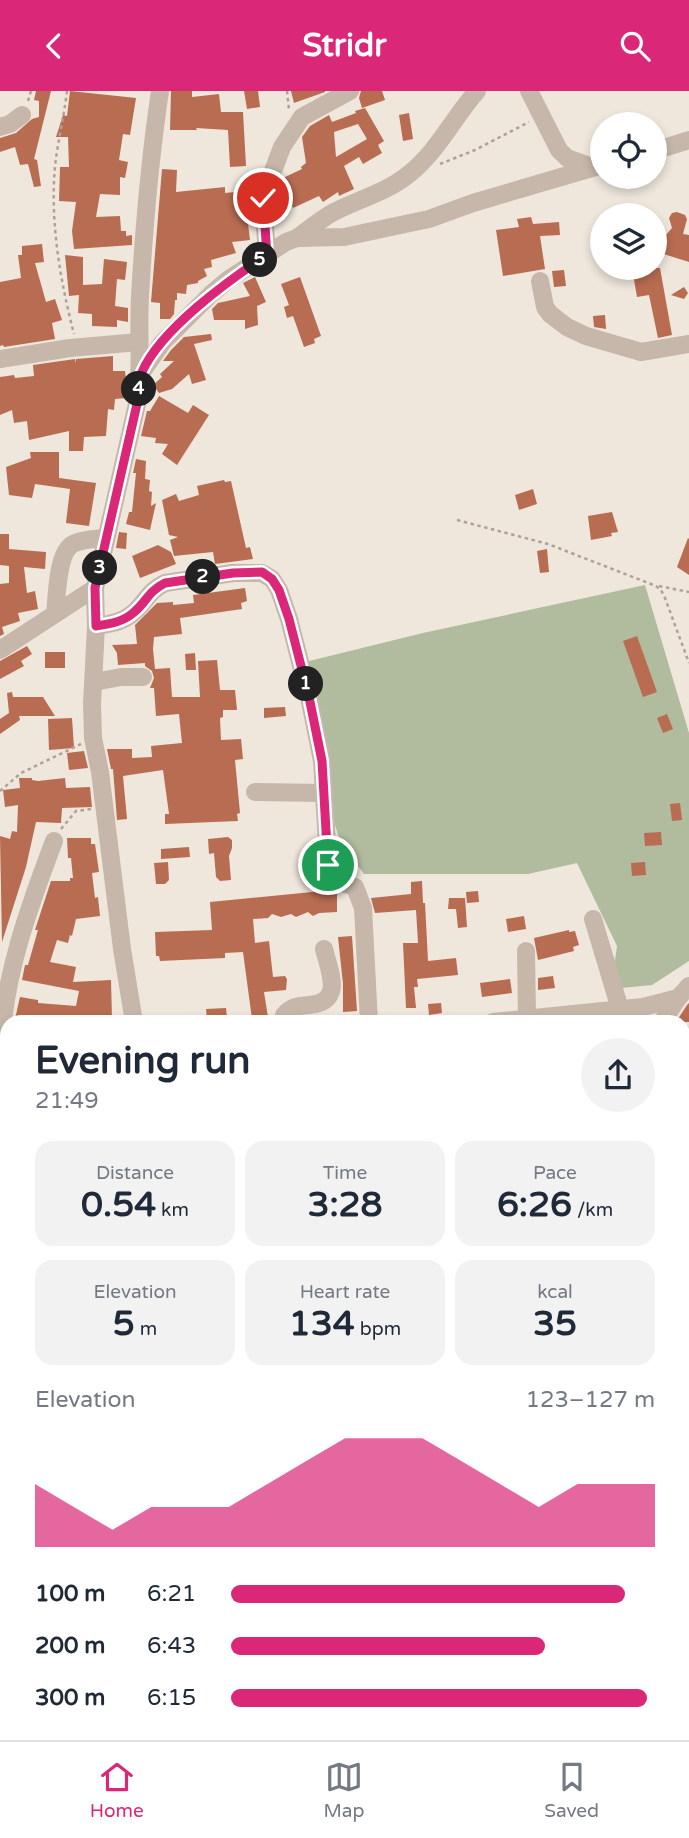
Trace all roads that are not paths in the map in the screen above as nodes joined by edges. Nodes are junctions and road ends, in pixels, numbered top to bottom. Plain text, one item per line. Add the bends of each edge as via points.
1 (160, 91) edge
2 (351, 91) edge
3 (477, 91) edge
4 (528, 91) edge
5 (22, 115) dead end
6 (0, 127) edge
7 (689, 140) edge
8 (667, 147) edge
9 (590, 164) edge
10 (590, 168) edge
11 (297, 238) junction
12 (267, 255) junction
13 (540, 281) dead end
14 (139, 342) junction
15 (689, 344) edge
16 (0, 359) edge
17 (141, 373) junction
18 (106, 538) junction
19 (95, 588) junction
20 (55, 614) junction
21 (96, 626) junction
22 (0, 650) edge
23 (143, 677) dead end
24 (94, 682) junction
25 (255, 792) dead end
26 (324, 793) junction
27 (54, 841) road end
28 (593, 919) dead end
29 (324, 949) dead end
30 (526, 951) dead end
31 (683, 992) edge
32 (620, 1009) junction
33 (2, 1015) edge
34 (133, 1015) edge
35 (284, 1015) edge
36 (369, 1015) edge
37 (527, 1015) edge
38 (558, 1015) edge
39 (667, 1015) edge

1 - 14 street
2 - 12 street via 302,117 282,146 263,198
3 - 11 street via 411,173 330,214
4 - 9 street via 567,158
5 - 6 street
7 - 8 street
10 - 11 street via 429,219 344,237
11 - 12 street
12 - 17 street via 211,294 162,343
13 - 15 street via 550,314 586,336 641,352
14 - 16 street
14 - 17 street
17 - 18 street
18 - 19 street
18 - 20 street via 69,545 60,568
19 - 20 street
19 - 21 street
20 - 22 street
21 - 24 street
21 - 26 street via 127,618 165,583 248,572 262,572 272,579 289,619 309,697
23 - 24 street
24 - 34 street via 93,739
25 - 26 street
26 - 36 street via 329,876 355,887 363,908
27 - 33 street via 13,965
28 - 32 street
29 - 35 street via 332,983 328,998 319,1004 294,1006
30 - 37 street
31 - 32 street via 643,1007
31 - 39 street
32 - 38 street

